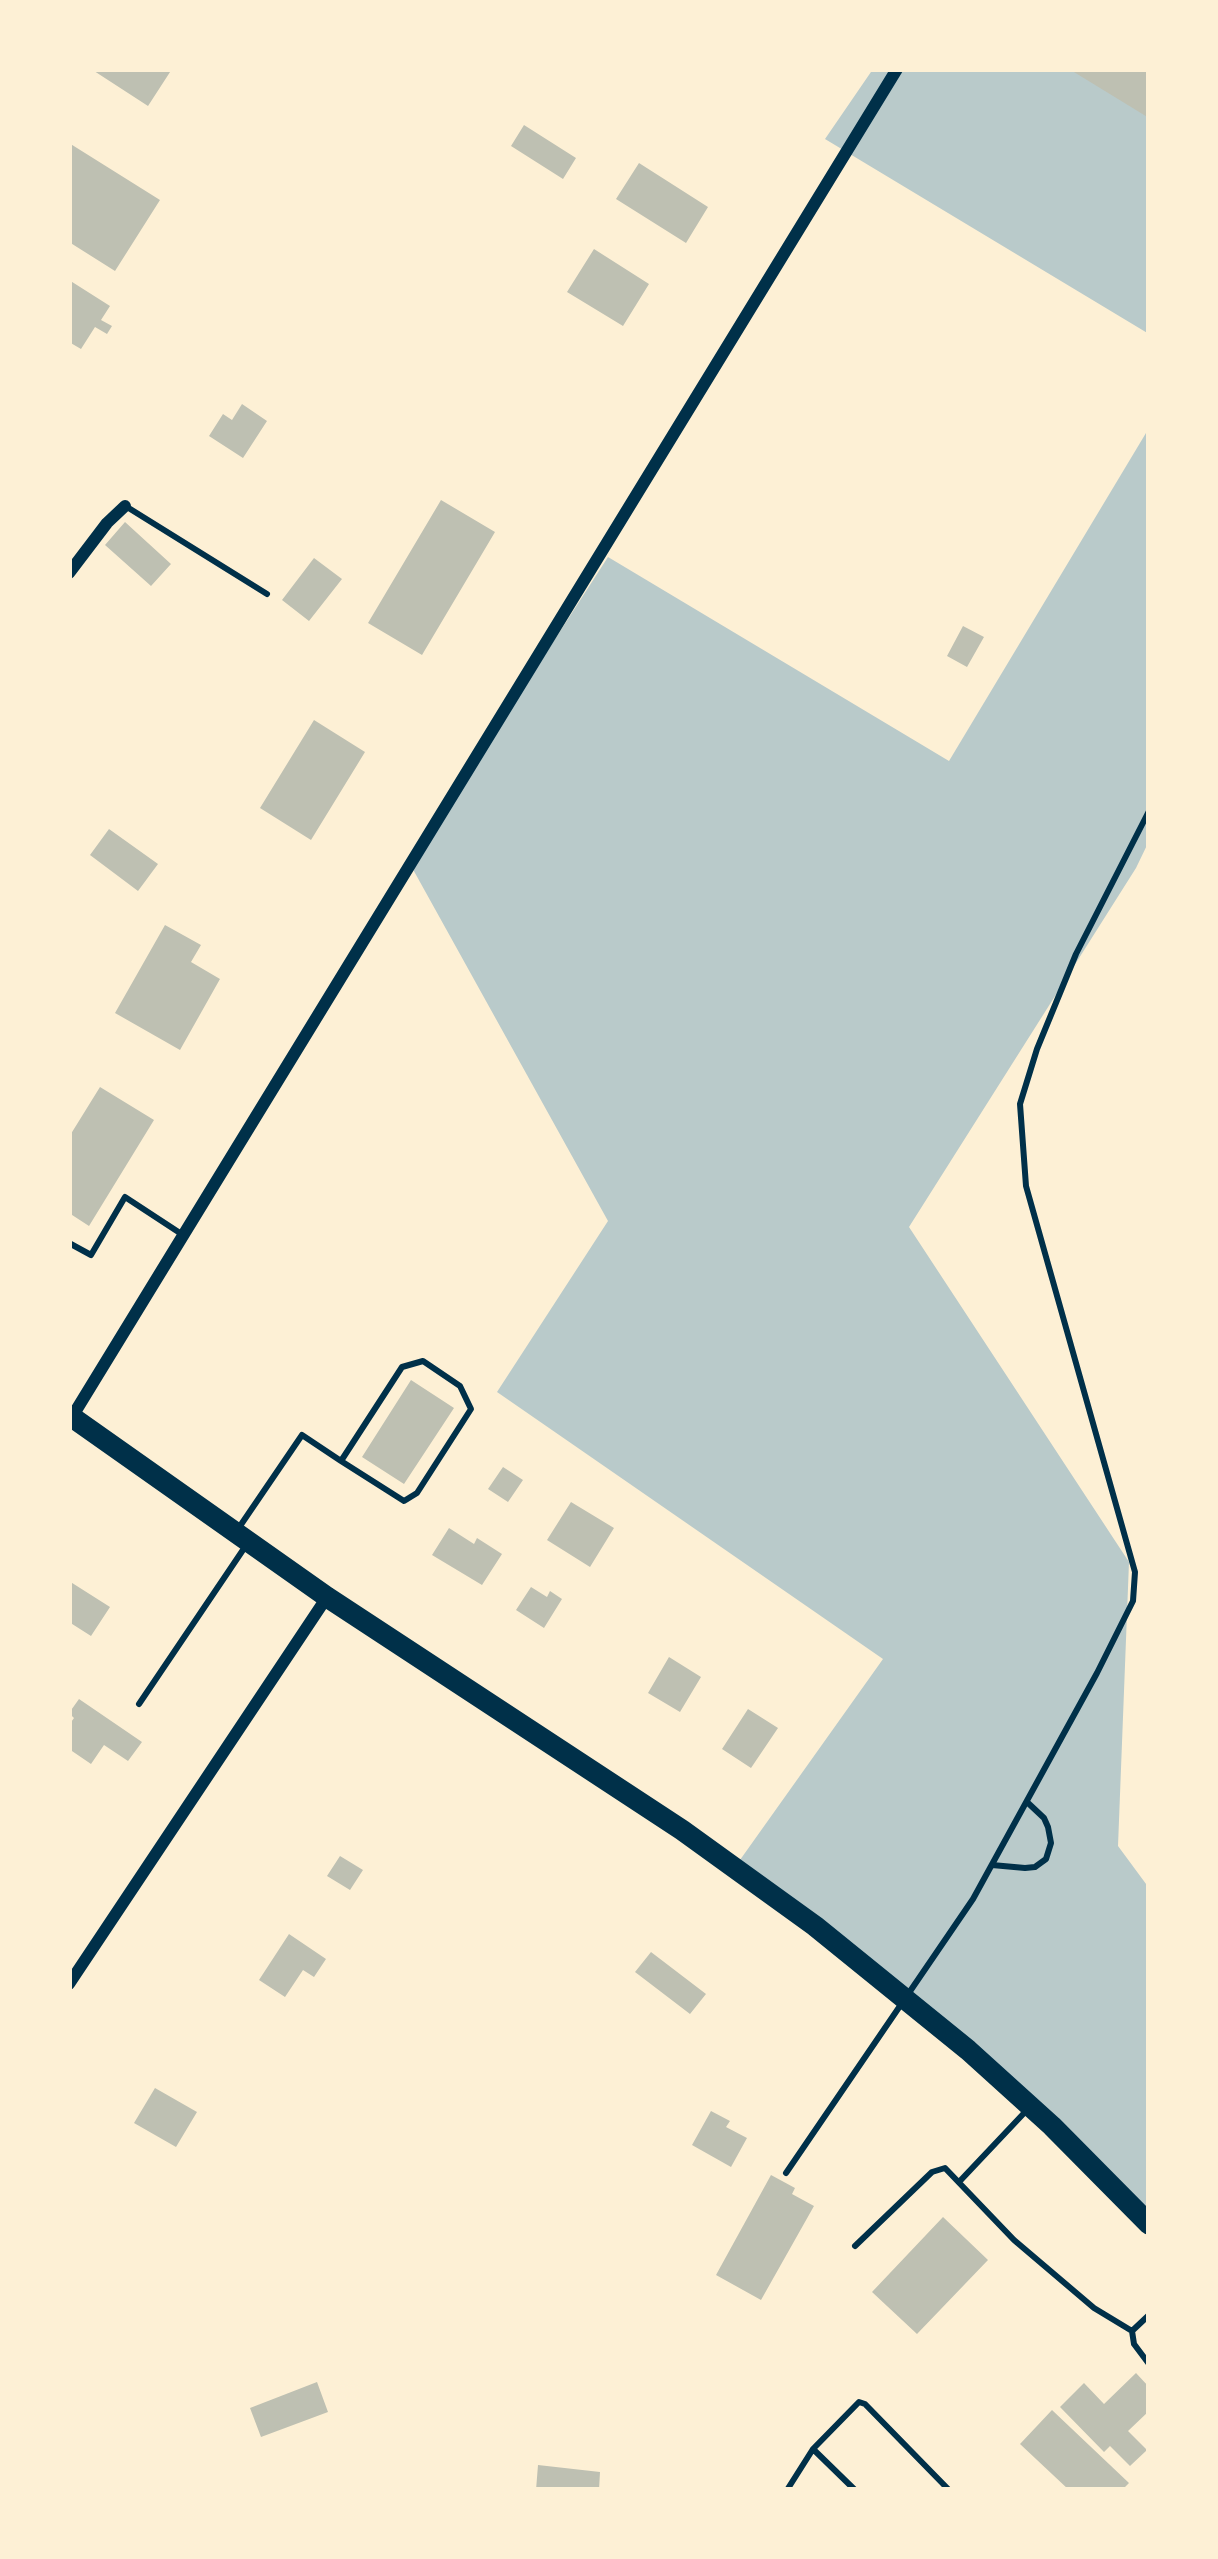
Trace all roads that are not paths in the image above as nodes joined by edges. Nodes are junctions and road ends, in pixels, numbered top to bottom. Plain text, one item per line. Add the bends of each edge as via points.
1 (897, 69) edge
2 (125, 506) joint
3 (69, 573) edge
4 (266, 594) dead end
5 (1149, 811) edge
6 (183, 1235) junction
7 (69, 1243) edge
8 (71, 1416) edge
9 (341, 1460) junction
10 (242, 1537) junction
11 (327, 1597) junction
12 (139, 1704) dead end
13 (1027, 1802) junction
14 (992, 1865) junction
15 (69, 1984) edge
16 (904, 1996) junction
17 (1030, 2107) junction
18 (786, 2173) dead end
19 (958, 2182) junction
20 (1149, 2224) edge
21 (855, 2246) dead end
22 (1149, 2315) edge
23 (1132, 2331) junction
24 (1149, 2364) edge
25 (813, 2450) junction
26 (787, 2490) edge
27 (856, 2490) edge
28 (950, 2490) edge

1 - 6 street
2 - 3 street
2 - 4 lane
5 - 13 lane via 1076,954 1020,1104 1026,1186 1135,1572 1132,1601
6 - 7 lane via 125,1197 91,1256
6 - 8 street
8 - 10 highway
9 - 9 lane via 404,1501 417,1493 471,1409 460,1386 423,1361 402,1367
9 - 10 lane via 302,1436
10 - 11 highway
10 - 12 lane
11 - 15 street
11 - 16 highway via 682,1830
13 - 14 lane
13 - 14 lane via 1048,1827 1046,1859 1035,1867
14 - 16 lane
16 - 17 highway
16 - 18 lane
17 - 19 lane
17 - 20 highway
19 - 21 lane via 945,2168 932,2172
19 - 23 lane via 1014,2240
22 - 23 lane
23 - 24 lane
25 - 26 lane
25 - 27 lane
25 - 28 lane via 859,2402

